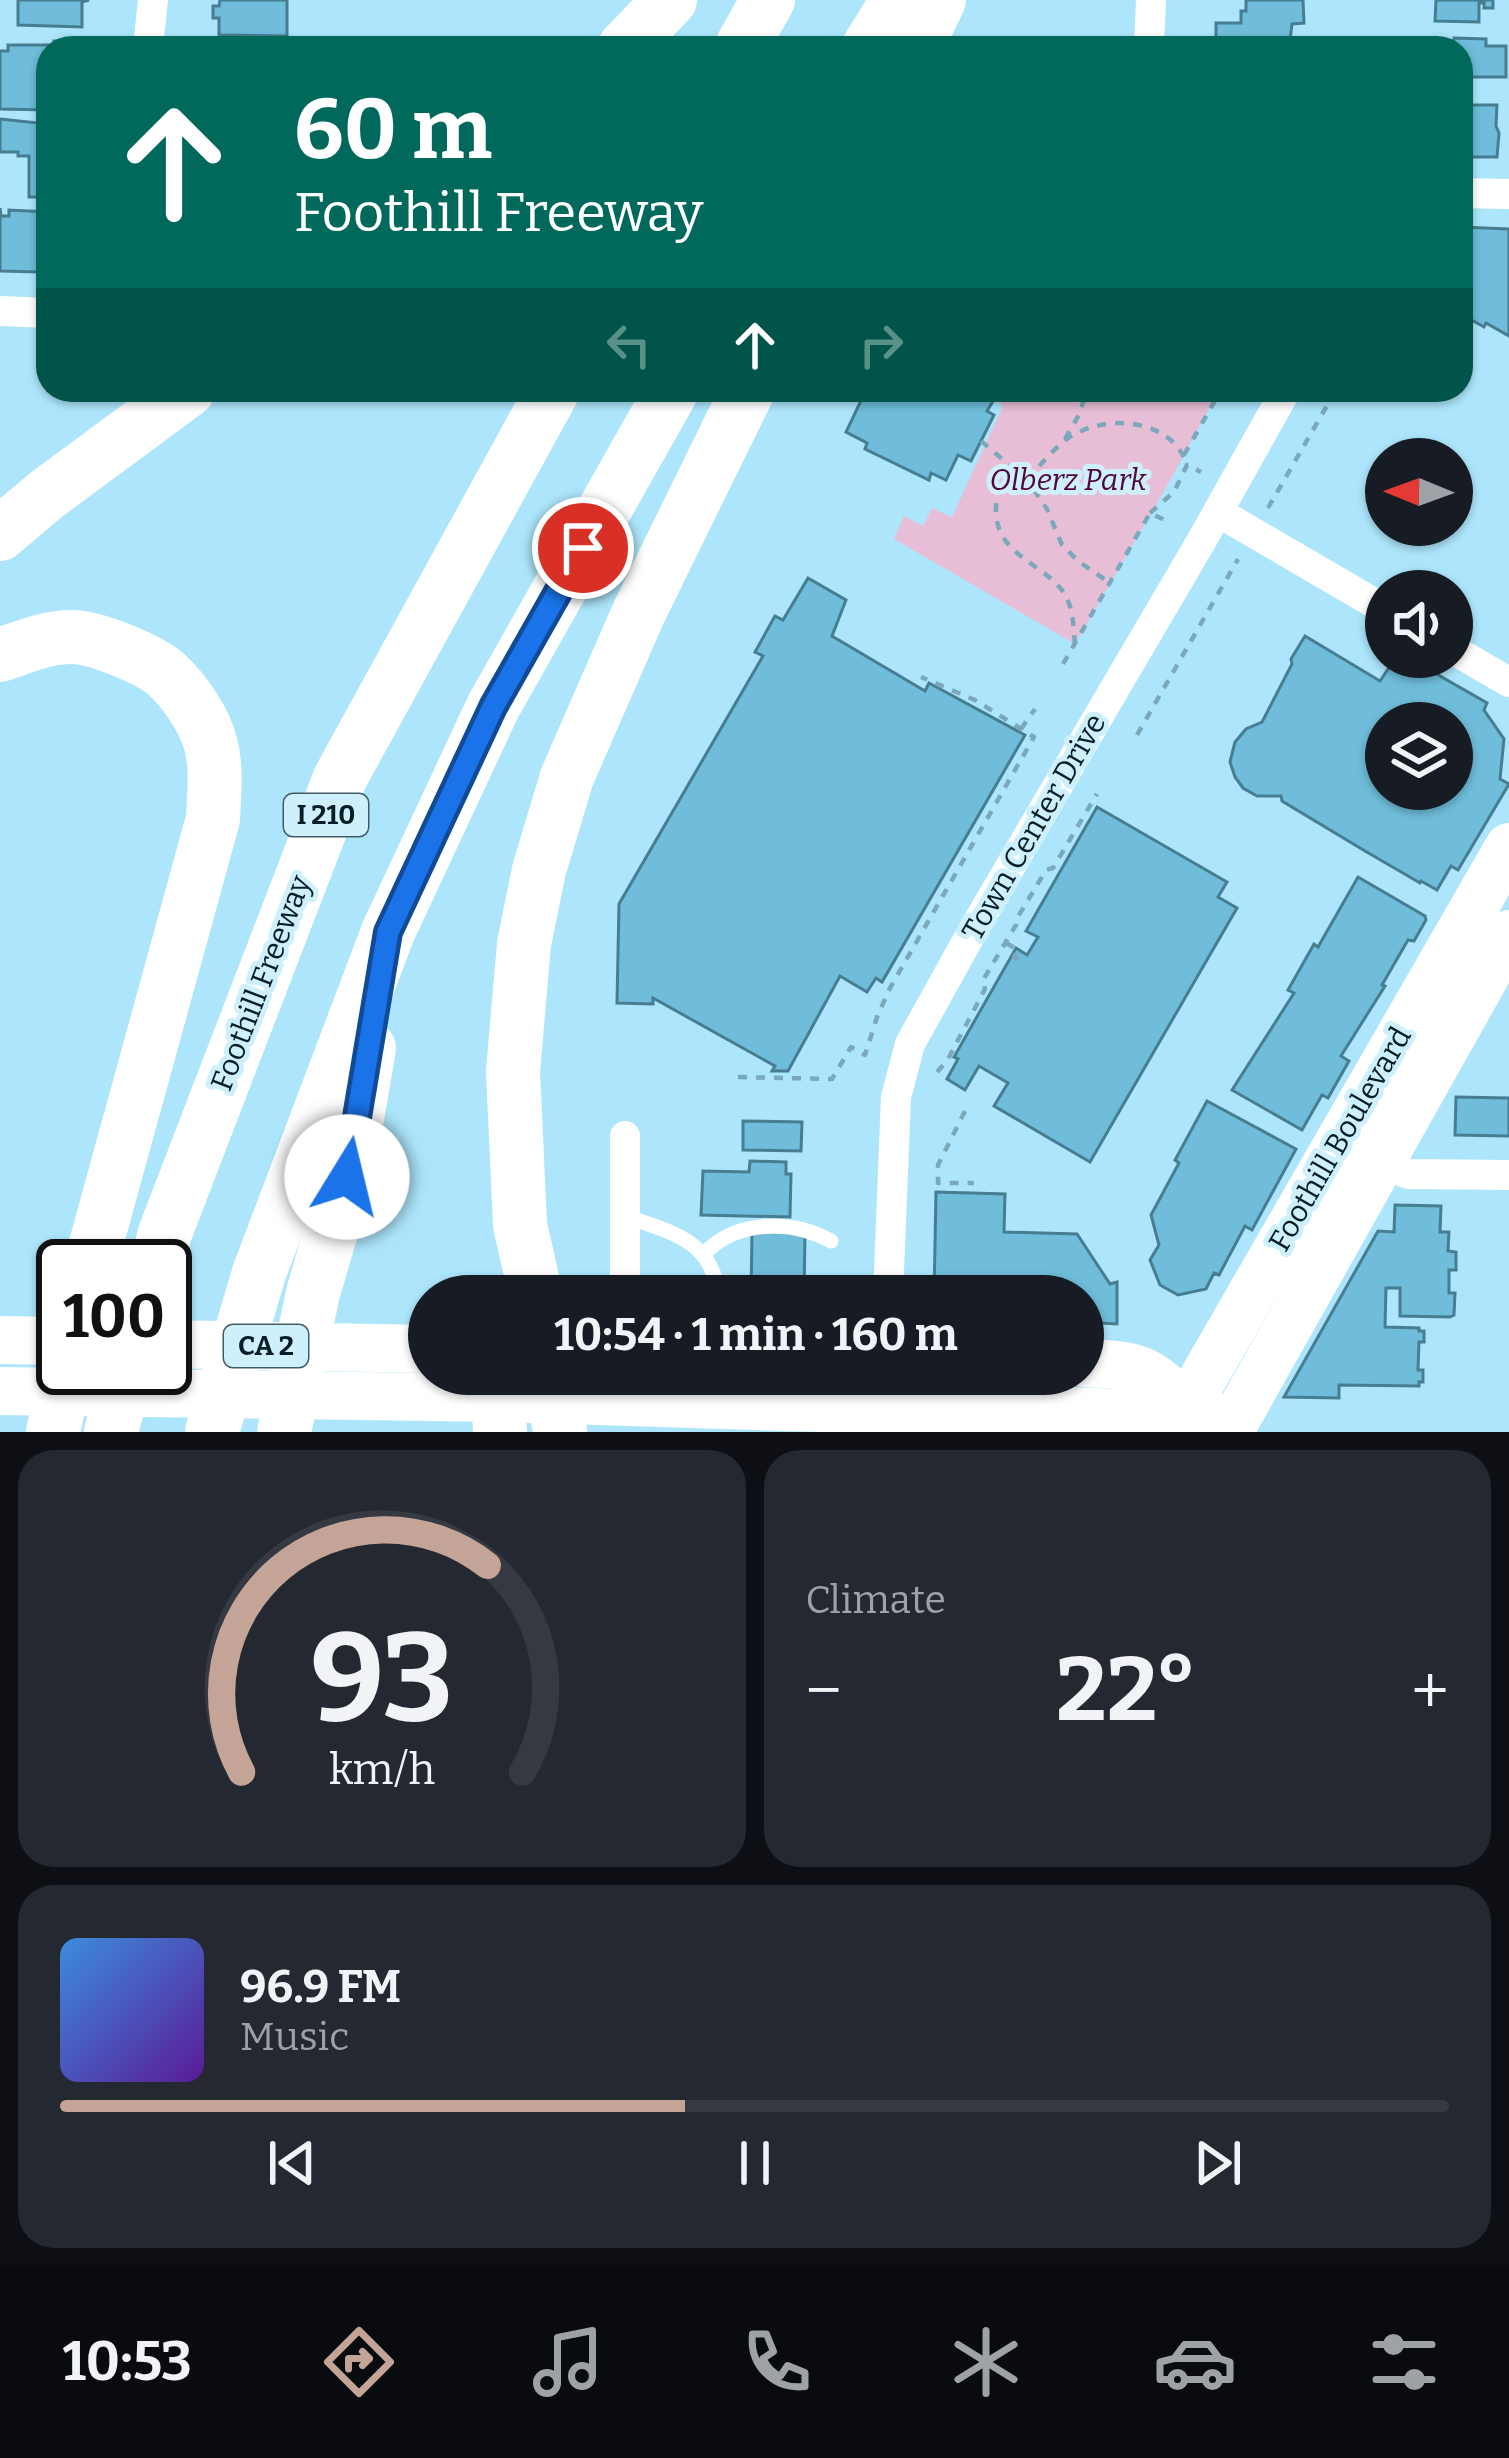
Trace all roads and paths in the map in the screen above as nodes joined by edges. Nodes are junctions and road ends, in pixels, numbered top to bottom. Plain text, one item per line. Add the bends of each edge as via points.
1 (153, 0) edge
2 (670, 0) edge
3 (768, 0) edge
4 (898, 0) edge
5 (939, 0) edge
6 (1150, 0) edge
7 (149, 36) edge
8 (636, 36) edge
9 (748, 36) edge
10 (876, 36) edge
11 (922, 36) edge
12 (1149, 36) edge
13 (1473, 193) edge
14 (1509, 194) edge
15 (0, 311) edge
16 (36, 312) edge
17 (172, 402) edge
18 (546, 402) edge
19 (665, 402) edge
20 (742, 402) edge
21 (1083, 402) edge
22 (1214, 402) edge
23 (1279, 402) edge
24 (1329, 402) edge
25 (981, 442) dead end
26 (1064, 442) junction
27 (1184, 455) junction
28 (1187, 465) junction
29 (1202, 472) dead end
30 (1027, 480) junction
31 (1268, 508) dead end
32 (1218, 512) junction
33 (1150, 513) junction
34 (1171, 524) dead end
35 (0, 534) edge
36 (1238, 560) dead end
37 (1110, 584) junction
38 (1365, 598) edge
39 (1075, 644) junction
40 (0, 655) edge
41 (1473, 661) edge
42 (1063, 664) dead end
43 (921, 677) dead end
44 (1509, 682) edge
45 (1035, 709) dead end
46 (1021, 729) junction
47 (1136, 735) dead end
48 (1097, 794) dead end
49 (1509, 847) edge
50 (938, 907) junction
51 (948, 912) dead end
52 (388, 932) junction
53 (1509, 934) edge
54 (1003, 942) junction
55 (1026, 964) dead end
56 (937, 1072) dead end
57 (738, 1077) dead end
58 (965, 1111) dead end
59 (625, 1136) dead end
60 (1360, 1151) junction
61 (1509, 1175) edge
62 (974, 1183) dead end
63 (625, 1216) junction
64 (97, 1239) edge
65 (163, 1239) edge
66 (831, 1241) dead end
67 (704, 1254) junction
68 (531, 1275) edge
69 (625, 1275) edge
70 (714, 1275) edge
71 (889, 1275) edge
72 (0, 1340) edge
73 (36, 1341) edge
74 (192, 1345) edge
75 (408, 1349) edge
76 (1104, 1365) edge
77 (0, 1390) edge
78 (61, 1395) edge
79 (120, 1395) edge
80 (786, 1395) edge
81 (894, 1395) edge
82 (555, 1402) edge
83 (499, 1415) edge
84 (969, 1420) edge
85 (1179, 1420) edge
86 (1231, 1428) edge
87 (53, 1432) edge
88 (110, 1432) edge
89 (212, 1432) edge
90 (284, 1432) edge

1 - 7 street
2 - 8 highway
3 - 9 highway
4 - 10 highway
5 - 11 highway
6 - 12 street
13 - 14 street
15 - 16 street
17 - 35 highway
18 - 65 highway, Foothill Freeway / I 210 via 340,778
19 - 52 highway via 493,707
20 - 68 highway via 585,735 539,871 513,1071 520,1225
21 - 26 path
22 - 27 path
23 - 32 street, Town Center Drive
24 - 31 path
25 - 30 path
26 - 27 path via 1099,425 1148,426
26 - 30 path
27 - 28 path
28 - 29 path
28 - 33 path via 1174,492
30 - 37 path via 1062,545
30 - 39 path via 1010,480 1000,491 997,525 1011,549 1061,589
32 - 38 street
32 - 71 street, Town Center Drive via 910,1045 896,1097
33 - 34 path
33 - 37 path
36 - 47 path
37 - 39 path
39 - 42 path
40 - 64 highway via 77,637 123,651 165,673 211,743 213,819
41 - 44 street
43 - 46 path
45 - 46 path
46 - 50 path via 1034,737
48 - 54 path
49 - 60 main road, Foothill Boulevard
50 - 51 path
50 - 57 path via 890,988 865,1055 851,1047 832,1079
52 - 89 highway via 259,1274
52 - 90 highway via 347,1177
53 - 60 main road, Foothill Boulevard
54 - 55 path
54 - 56 path
58 - 62 path via 938,1183
59 - 63 street
60 - 61 street via 1408,1174
60 - 85 main road, Foothill Boulevard
60 - 86 main road, Foothill Boulevard
63 - 67 lane
63 - 69 street
66 - 67 lane via 773,1226 731,1234
67 - 70 lane
72 - 73 main road
74 - 75 main road, CA 2
76 - 85 main road via 1156,1377
77 - 83 main road via 354,1397
78 - 87 highway
79 - 88 highway
80 - 82 main road
81 - 84 main road
82 - 83 main road
84 - 85 main road
85 - 86 main road

